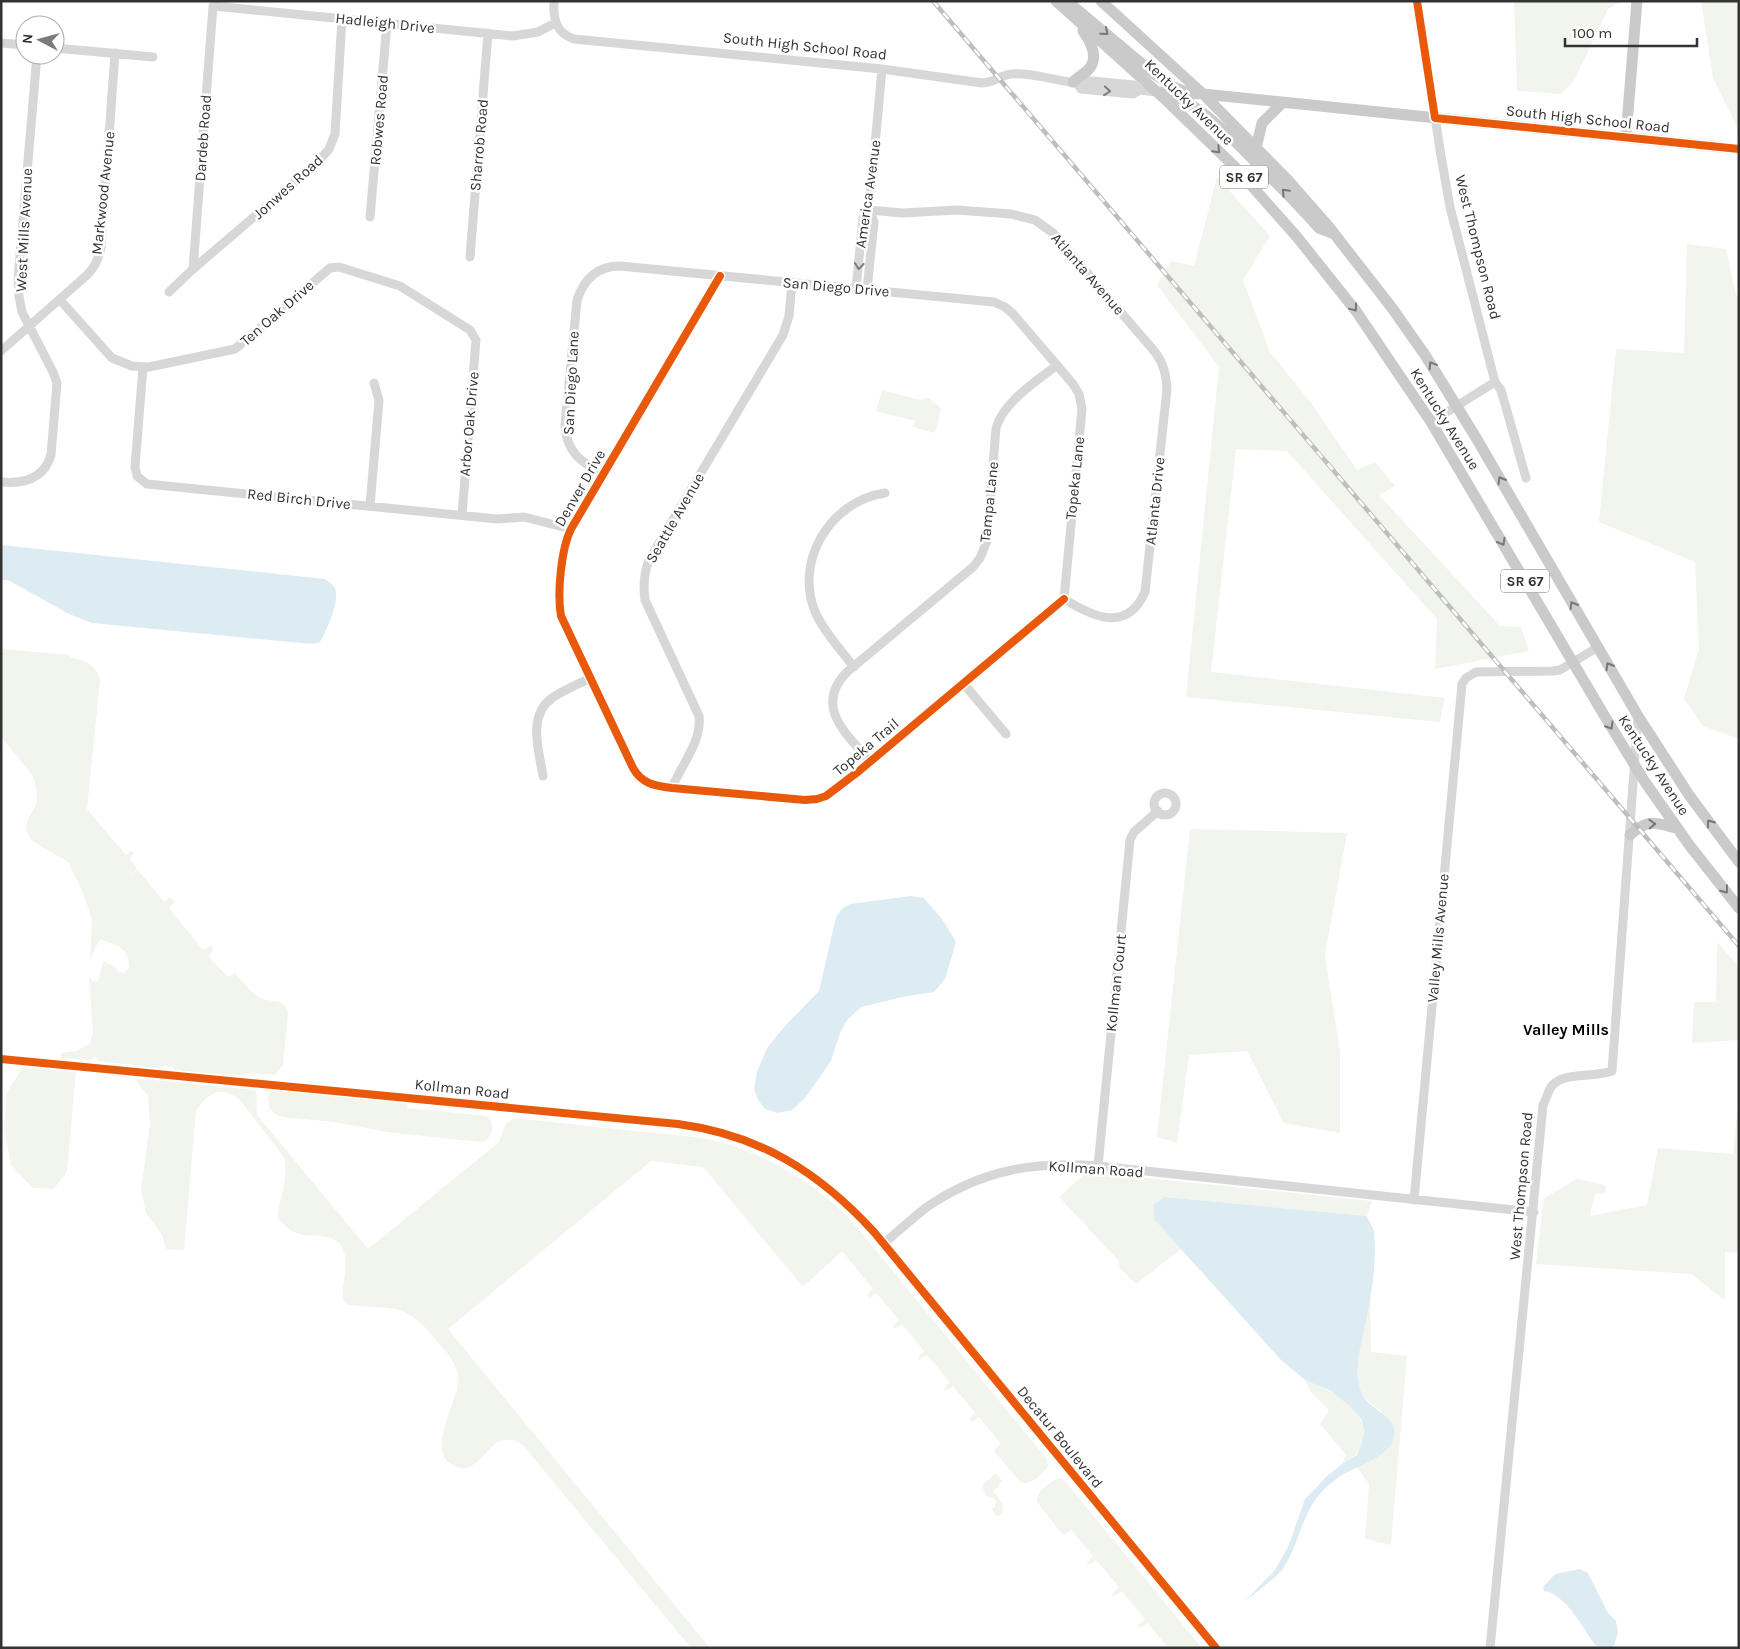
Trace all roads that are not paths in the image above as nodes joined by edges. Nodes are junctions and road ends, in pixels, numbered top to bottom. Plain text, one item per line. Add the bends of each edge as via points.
1 (554, 1) edge
2 (1056, 1) edge
3 (1067, 1) edge
4 (1101, 1) edge
5 (1418, 1) edge
6 (1638, 1) edge
7 (212, 6) joint
8 (342, 19) junction
9 (1076, 20) junction
10 (387, 23) junction
11 (556, 23) junction
12 (488, 33) junction
13 (1, 43) edge
14 (15, 44) edge
15 (65, 49) edge
16 (116, 53) junction
17 (153, 57) dead end
18 (35, 65) edge
19 (882, 68) junction
20 (1075, 83) junction
21 (1157, 92) junction
22 (1171, 93) junction
23 (1197, 94) junction
24 (1282, 103) junction
25 (1435, 118) junction
26 (1626, 136) junction
27 (1256, 148) junction
28 (1739, 149) edge
29 (869, 210) junction
30 (370, 217) dead end
31 (1334, 234) junction
32 (470, 257) dead end
33 (193, 269) junction
34 (720, 276) junction
35 (590, 277) joint
36 (792, 283) junction
37 (856, 289) junction
38 (867, 290) junction
39 (169, 292) dead end
40 (60, 300) junction
41 (30, 328) junction
42 (473, 333) joint
43 (1, 351) edge
44 (1057, 365) junction
45 (143, 367) junction
46 (1164, 370) joint
47 (1495, 382) junction
48 (374, 383) dead end
49 (1458, 406) junction
50 (1431, 422) junction
51 (604, 475) junction
52 (1526, 478) dead end
53 (1, 482) edge
54 (885, 493) dead end
55 (370, 506) junction
56 (462, 515) junction
57 (571, 529) junction
58 (1064, 599) junction
59 (1598, 647) junction
60 (1572, 662) junction
61 (854, 667) junction
62 (591, 678) junction
63 (964, 683) junction
64 (1638, 716) junction
65 (1006, 734) dead end
66 (870, 761) junction
67 (1635, 766) junction
68 (542, 776) dead end
69 (644, 781) joint
70 (672, 788) junction
71 (1158, 811) dead end
72 (1677, 828) junction
73 (1630, 835) junction
74 (1739, 862) edge
75 (1739, 908) edge
76 (1, 1059) edge
77 (1098, 1166) junction
78 (1414, 1200) junction
79 (1534, 1212) junction
80 (883, 1244) junction
81 (1216, 1648) edge
82 (1490, 1648) edge

1 - 11 street
2 - 9 main road, Kentucky Avenue / SR 67
3 -> 23 main road via 1154,74 1172,86
4 - 23 main road, Kentucky Avenue / SR 67
5 - 25 street, West Thompson Road
6 - 26 main road
7 - 8 street, Hadleigh Drive
7 - 33 street, Dardeb Road
8 - 10 street, Hadleigh Drive
8 - 33 street, Jonwes Road via 335,134 330,149
9 - 20 main road via 1094,52 1089,69 1080,74
9 - 21 main road, Kentucky Avenue / SR 67
10 - 12 street, Hadleigh Drive
10 - 30 street, Robwes Road
11 - 12 street, Hadleigh Drive via 545,30 521,35
11 - 19 street, South High School Road via 564,34 574,39
12 - 32 street, Sharrob Road
13 - 14 street
15 - 16 street
16 - 17 street
16 - 40 street, Markwood Avenue via 100,253 94,268
18 - 41 street, West Mills Avenue via 18,279 21,304
19 - 20 street, South High School Road via 982,83 1012,74
19 - 29 street, America Avenue
20 - 21 street, South High School Road via 1081,89 1133,94 1140,90
21 - 22 main road, South High School Road
21 -> 50 main road, Kentucky Avenue / SR 67 via 1235,167 1297,237 1356,311
22 - 23 main road, South High School Road
31 -> 22 main road via 1319,228 1218,126
23 - 24 main road, South High School Road
23 - 27 main road, Kentucky Avenue / SR 67
24 - 25 main road, South High School Road
24 - 27 main road via 1262,123
25 - 26 main road, South High School Road
25 - 47 street, West Thompson Road via 1450,207
26 - 28 main road, South High School Road
27 - 31 main road, Kentucky Avenue / SR 67
29 -> 37 street, America Avenue via 863,218
29 - 38 street via 874,222
29 - 46 street, Atlanta Avenue via 902,213 957,210 1024,217 1042,224 1155,352
49 -> 31 main road, Kentucky Avenue / SR 67 via 1420,347
33 - 39 street, Jonwes Road
34 - 35 street, San Diego Drive via 616,266 602,269
34 - 36 street, San Diego Drive
34 - 51 street, Denver Drive
35 - 51 street, San Diego Lane via 577,300 565,431 576,456
36 - 37 street, San Diego Drive
36 - 70 street, Seattle Avenue via 789,316 782,335 646,570 645,600 699,716 698,736
37 - 38 street, San Diego Drive
38 - 44 street, San Diego Drive via 987,300 1001,304
40 - 41 street, Markwood Avenue
40 - 45 street, Ten Oak Drive via 109,355 124,364
41 - 43 street, Markwood Avenue
41 - 53 street, West Mills Avenue via 57,383 50,455 48,463 37,476 21,482
42 - 45 street, Ten Oak Drive via 398,286 332,267 235,349
42 - 56 street, Arbor Oak Drive via 476,340
44 - 58 street, Topeka Lane via 1078,392 1082,409
44 - 61 street, Tampa Lane via 1010,404 998,420 987,541 980,558
45 - 55 street, Red Birch Drive via 135,467 143,482
46 - 58 street, Atlanta Drive via 1167,389 1146,588 1142,600 1127,613 1107,618 1091,614
47 - 49 street
47 - 52 street, West Thompson Road via 1501,390
48 - 55 street via 379,400
49 - 50 street
59 -> 49 main road, Kentucky Avenue / SR 67
50 -> 60 main road, Kentucky Avenue / SR 67
51 - 57 street, Denver Drive
54 - 61 street via 857,502 837,517 819,540 810,567 810,592 816,615
55 - 56 street, Red Birch Drive
56 - 57 street, Red Birch Drive via 500,519 524,517
57 - 62 street, Denver Drive via 564,546 559,605 561,616
58 - 63 street, Topeka Trail
59 - 60 street
64 -> 59 main road, Kentucky Avenue / SR 67
60 -> 67 main road, Kentucky Avenue / SR 67
60 - 78 street, Valley Mills Avenue via 1551,672 1476,672 1466,678 1461,689
61 - 66 street, Tampa Lane via 836,686 834,712 845,733
62 - 68 street via 556,696 540,711 536,728
62 - 69 street, Denver Drive via 633,768
63 - 65 street
63 - 66 street, Topeka Trail
64 - 67 street, West Thompson Road
74 -> 64 main road, Kentucky Avenue / SR 67 via 1689,795
66 - 70 street, Topeka Trail via 830,794 813,800
67 - 72 main road, Kentucky Avenue / SR 67
67 - 73 street, West Thompson Road
69 - 70 street, Topeka Trail
71 - 77 street, Kollman Court via 1134,832 1130,840
73 -> 72 main road via 1650,822
72 -> 75 main road, Kentucky Avenue / SR 67
73 - 79 street, West Thompson Road via 1612,1071 1603,1075 1567,1077 1552,1086 1543,1105
76 - 80 street, Kollman Road via 703,1129 758,1146 804,1170 849,1205
77 - 78 street, Kollman Road
77 - 80 street, Kollman Road via 1040,1165 984,1178 958,1188 926,1208
78 - 79 street, Kollman Road
79 - 82 street, West Thompson Road
80 - 81 street, Decatur Boulevard

